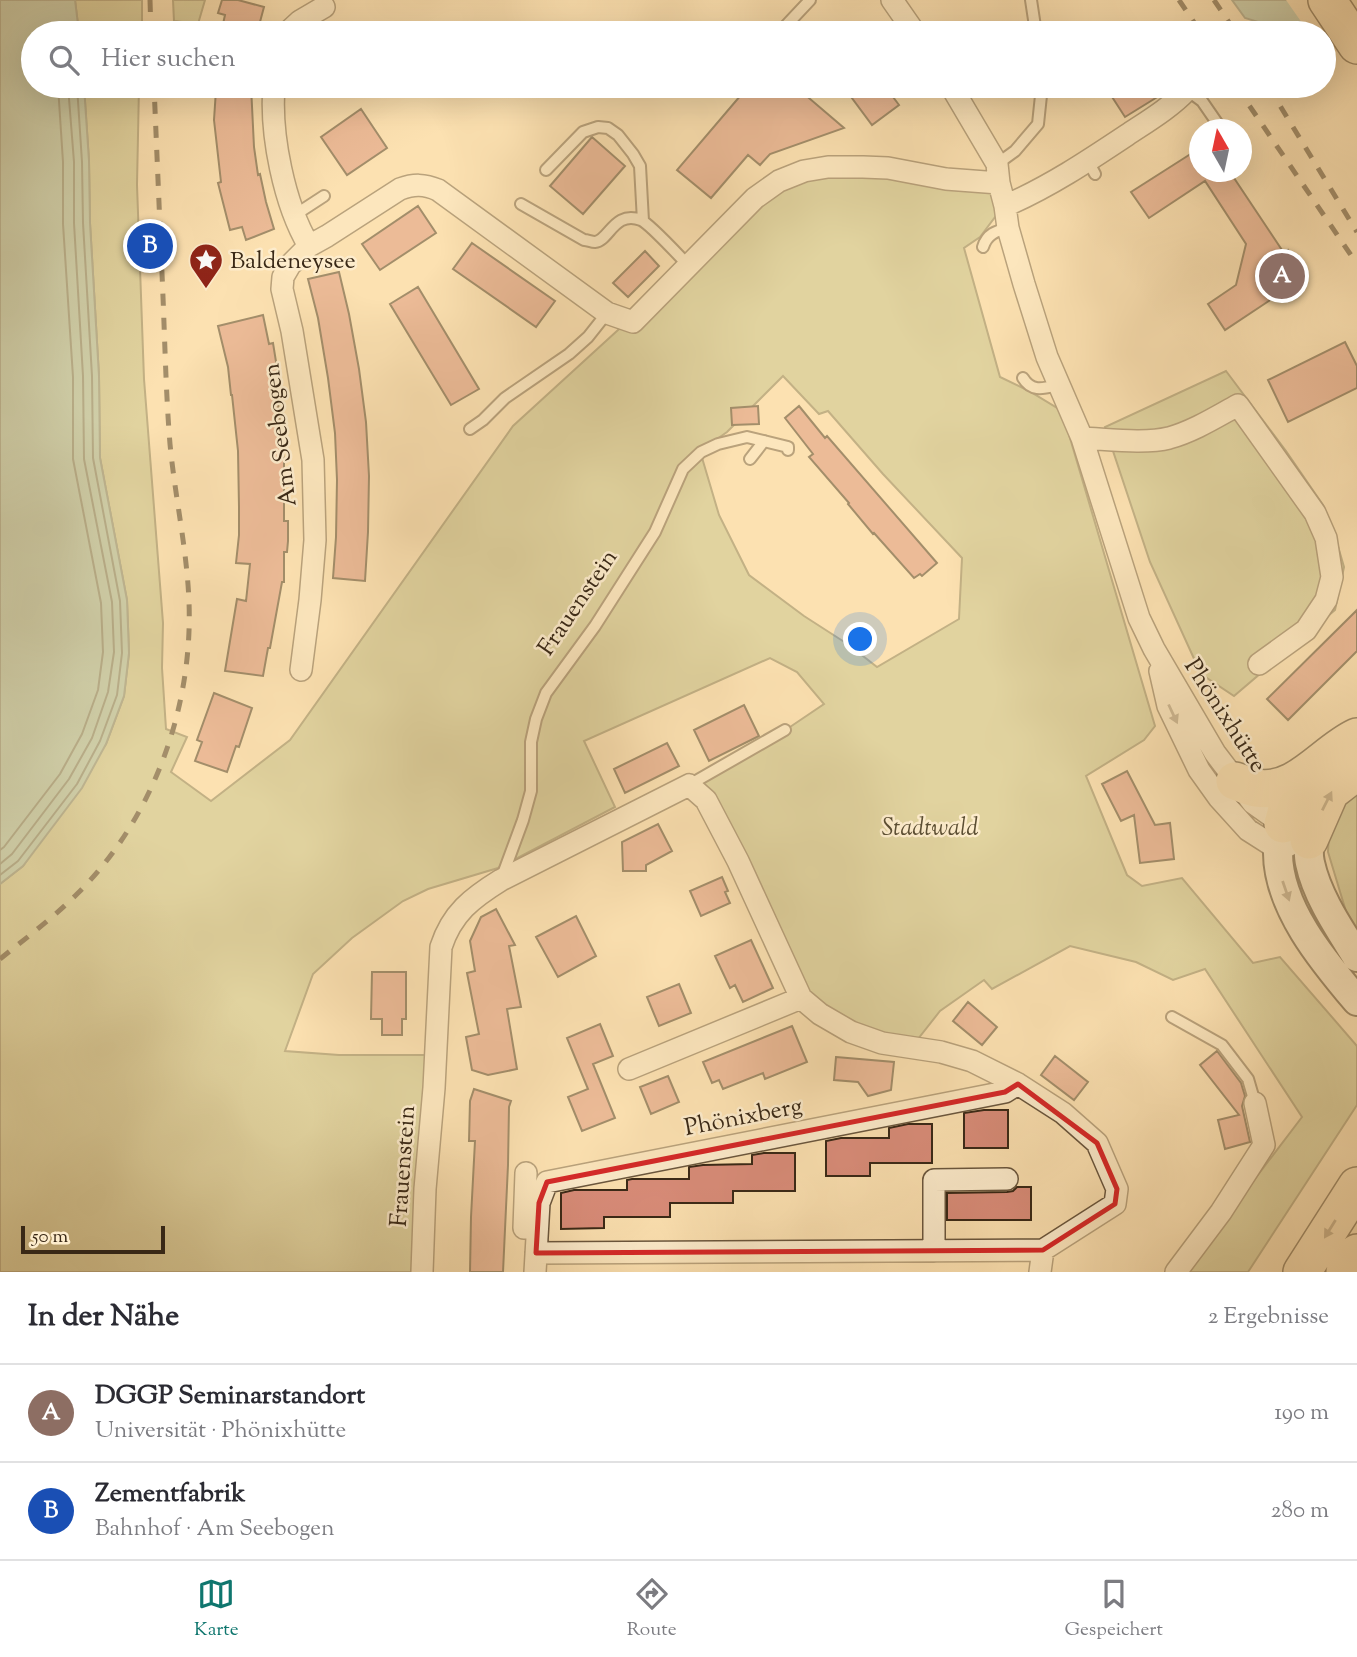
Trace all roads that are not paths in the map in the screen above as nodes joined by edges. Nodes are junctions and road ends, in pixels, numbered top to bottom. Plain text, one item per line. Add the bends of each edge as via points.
1 (810, 0) edge
2 (892, 0) edge
3 (1031, 0) edge
4 (1327, 0) edge
5 (324, 7) dead end
6 (300, 21) edge
7 (790, 21) edge
8 (907, 21) edge
9 (1034, 21) edge
10 (1357, 45) edge
11 (274, 98) edge
12 (957, 98) edge
13 (1041, 98) edge
14 (1180, 98) edge
15 (1199, 98) edge
16 (1215, 119) edge
17 (546, 170) dead end
18 (998, 174) junction
19 (324, 196) dead end
20 (521, 204) dead end
21 (1006, 206) junction
22 (293, 214) junction
23 (643, 220) junction
24 (1008, 228) junction
25 (309, 246) junction
26 (983, 247) dead end
27 (689, 266) junction
28 (607, 313) junction
29 (1023, 379) dead end
30 (1059, 385) junction
31 (470, 429) dead end
32 (1082, 438) junction
33 (764, 441) junction
34 (788, 448) dead end
35 (750, 459) dead end
36 (1154, 649) junction
37 (1259, 664) dead end
38 (301, 670) dead end
39 (785, 730) dead end
40 (1357, 737) edge
41 (1309, 771) junction
42 (1357, 771) edge
43 (1235, 781) junction
44 (689, 785) junction
45 (1290, 838) junction
46 (501, 880) junction
47 (1357, 957) edge
48 (800, 998) junction
49 (1357, 1000) edge
50 (1172, 1017) dead end
51 (629, 1069) dead end
52 (1018, 1084) junction
53 (1255, 1103) joint
54 (526, 1173) dead end
55 (1007, 1179) dead end
56 (1357, 1186) edge
57 (1043, 1250) junction
58 (934, 1251) junction
59 (1357, 1253) edge
60 (535, 1263) edge
61 (422, 1272) edge
62 (523, 1272) edge
63 (1040, 1272) edge
64 (1176, 1272) edge
65 (1301, 1272) edge
66 (1345, 1272) edge

1 - 7 lane
2 - 8 street
3 - 9 lane
4 - 10 highway
5 - 6 street
11 - 22 street via 275,130
12 - 18 street, Phönixhütte
13 - 18 lane via 1038,124
14 - 21 street via 1092,168
15 - 16 lane
17 - 23 lane via 583,132 608,128 640,166
18 - 21 street, Phönixhütte
18 - 27 street via 946,179 863,167 804,171 755,198
19 - 22 lane
20 - 23 lane via 595,242 615,224 629,218
21 - 24 street, Phönixhütte
22 - 25 street
23 - 27 lane
24 - 26 lane via 992,234
24 - 30 street, Phönixhütte
25 - 28 street, Am Seebogen via 400,188 428,186
25 - 38 street, Am Seebogen via 290,265 282,289 313,460 315,540
27 - 28 street, Am Seebogen via 633,322
28 - 31 lane via 569,354 505,398
29 - 30 lane via 1035,388
30 - 32 street, Phönixhütte
32 - 36 street, Phönixhütte via 1139,618
32 - 37 street via 1167,438 1238,405 1315,513 1326,538 1332,577 1326,600 1306,630
33 - 34 lane, Frauenstein
33 - 35 lane
33 - 46 lane, Frauenstein via 747,437 718,444 682,469 655,532 546,693 531,742 531,791
36 - 43 street, Phönixhütte
36 -> 45 street, Phönixhütte via 1168,706 1199,770 1219,798 1248,830
39 - 44 lane, Frauenstein
40 - 41 highway
41 - 43 highway via 1274,787 1257,788
41 - 45 highway via 1289,802
45 -> 42 highway via 1330,792
43 - 45 street, Phönixhütte
44 - 46 street, Frauenstein
44 - 48 street via 706,800 732,849
45 - 47 main road via 1309,860 1332,915
45 -> 49 main road via 1284,890 1329,968
46 - 61 street, Frauenstein via 457,914 441,947
48 - 51 street
48 - 52 street via 851,1032 972,1061
50 - 53 lane via 1222,1045 1248,1079
52 - 57 street via 1063,1113 1097,1143 1117,1189 1115,1203
52 - 60 street, Phönixberg via 1005,1091 547,1182 539,1203
53 - 64 street via 1265,1145
54 - 62 street
55 - 58 street via 934,1180
56 -> 65 highway
57 - 58 street, Phönixberg
57 - 63 street
58 - 60 street, Phönixberg
59 - 66 highway

